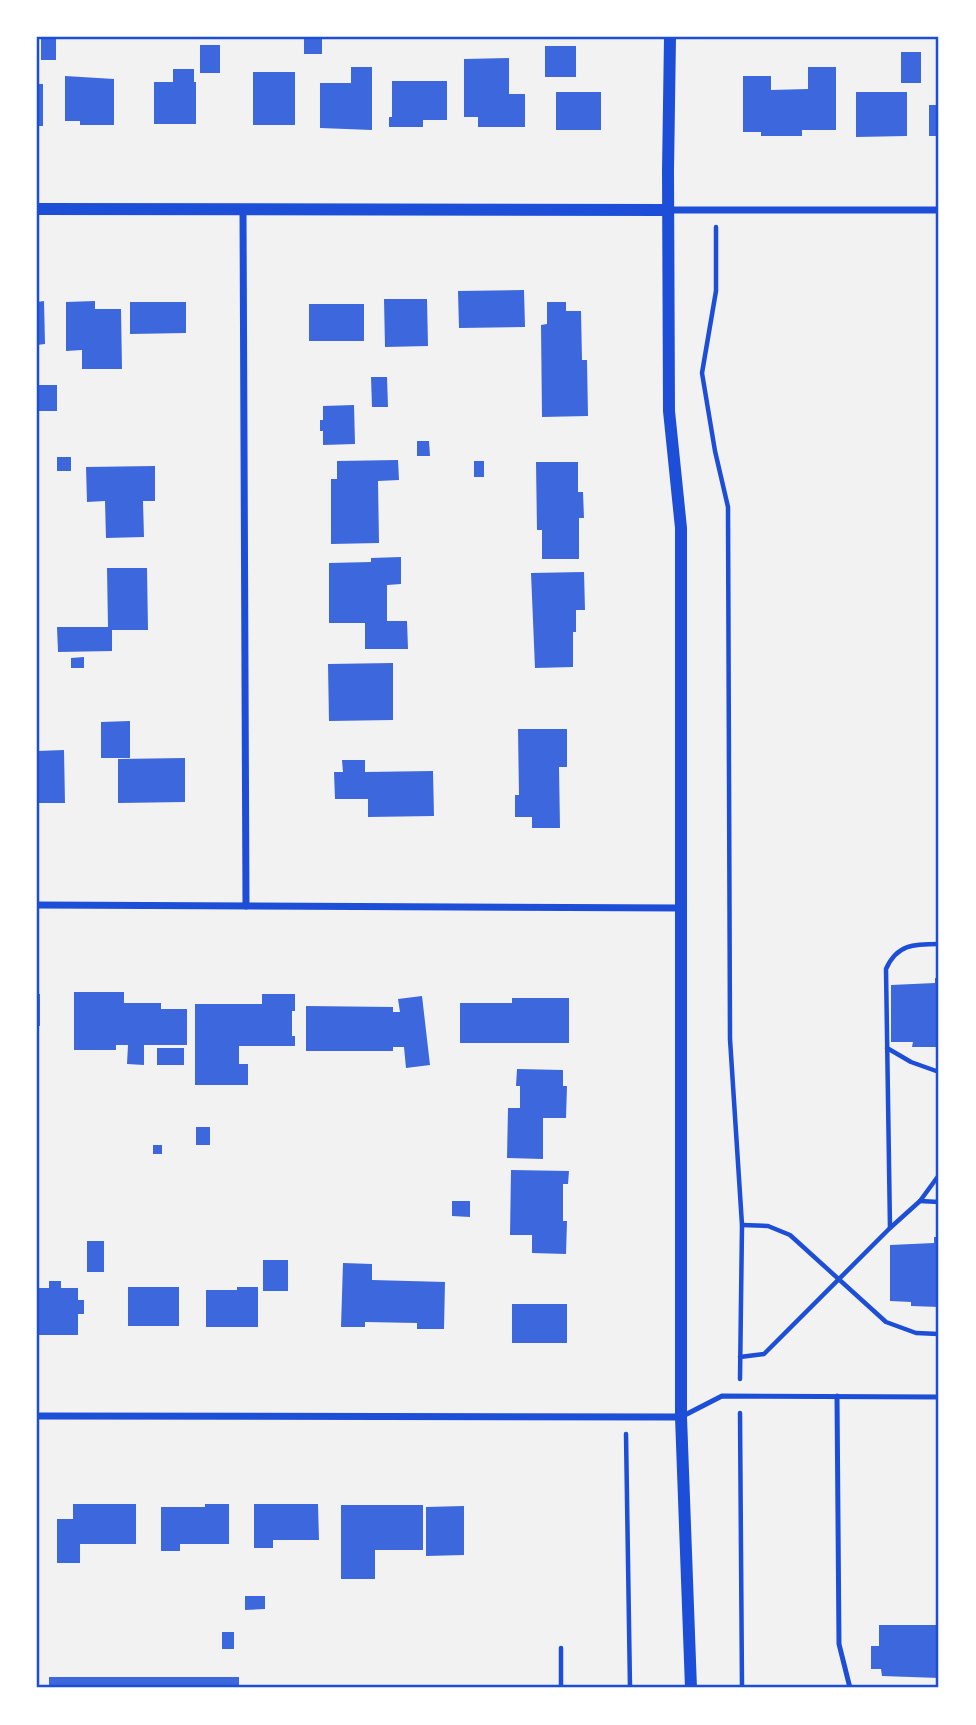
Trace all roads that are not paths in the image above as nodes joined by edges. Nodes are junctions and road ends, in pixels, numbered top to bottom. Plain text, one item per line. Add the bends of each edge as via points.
1 (670, 37) edge
2 (37, 209) edge
3 (939, 209) edge
4 (668, 210) junction
5 (243, 211) junction
6 (37, 905) edge
7 (246, 906) junction
8 (682, 908) junction
9 (837, 1396) junction
10 (939, 1396) edge
11 (37, 1416) edge
12 (681, 1417) junction
13 (691, 1688) edge
14 (849, 1688) edge

1 - 4 street
2 - 5 street
3 - 4 street
4 - 5 street
4 - 8 street via 670,411 681,528
5 - 7 street
6 - 7 street
7 - 8 street
8 - 12 street
9 - 10 lane
9 - 12 lane via 722,1396
9 - 14 lane via 839,1644
11 - 12 street
12 - 13 street

